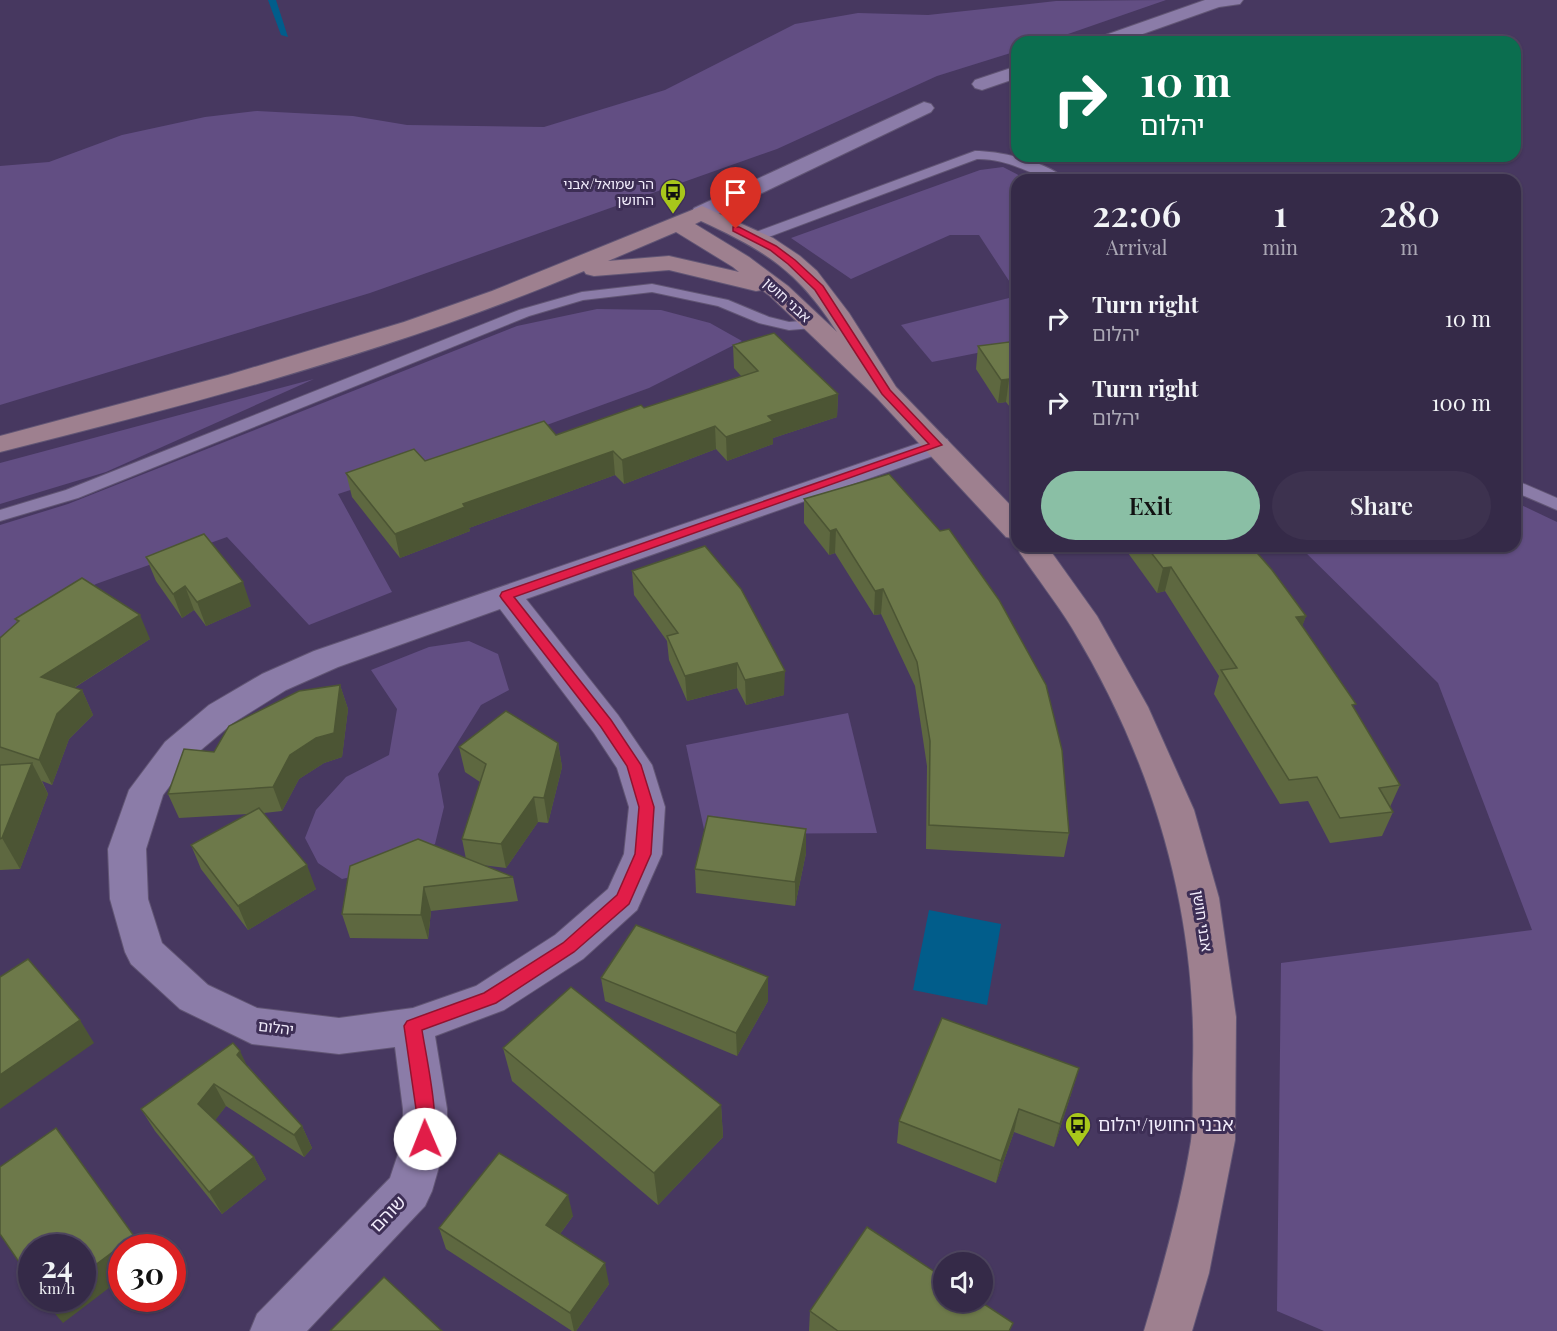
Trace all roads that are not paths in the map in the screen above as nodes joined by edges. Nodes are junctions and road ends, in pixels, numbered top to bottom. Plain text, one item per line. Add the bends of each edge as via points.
1 (1234, 0) edge
2 (1119, 36) edge
3 (1011, 74) edge
4 (982, 84) dead end
5 (924, 108) dead end
6 (1011, 157) edge
7 (1022, 162) edge
8 (1047, 174) edge
9 (702, 213) junction
10 (677, 223) junction
11 (753, 238) junction
12 (560, 273) junction
13 (779, 291) junction
14 (813, 324) junction
15 (886, 392) junction
16 (0, 444) edge
17 (937, 445) junction
18 (1521, 488) edge
19 (1557, 505) edge
20 (0, 516) edge
21 (1011, 524) edge
22 (1035, 552) edge
23 (506, 596) junction
24 (413, 1026) junction
25 (274, 1331) edge
26 (1168, 1331) edge

1 - 2 street via 1216,2
3 - 4 street
5 - 9 street
6 - 11 lane via 975,154
7 - 8 lane
9 - 10 street
9 - 11 street, אבני חושן
10 - 12 street
10 - 13 street, אבני חושן via 741,262
11 - 15 street, אבני חושן via 792,262 819,288
12 - 13 street via 669,264
12 - 16 street via 311,359
13 - 14 street, אבני חושן
14 - 15 street, אבני חושן
14 - 20 lane via 789,326 723,303 652,288 582,296 524,313 72,494
15 - 17 street, אבני חושן
17 - 21 street, אבני חושן
17 - 23 street, יהלום
18 - 19 lane
22 - 26 street, אבני חושן via 1086,624 1131,707 1176,810 1200,898 1215,1017 1213,1140 1185,1274
23 - 24 street, יהלום via 634,765 647,807 643,854 624,899 569,947 490,998
23 - 24 street, יהלום via 326,659 274,682 221,714 177,750 147,790 127,849 129,899 145,952 194,997 252,1026 339,1036
24 - 25 street, שוהם via 425,1109 425,1139 409,1191

